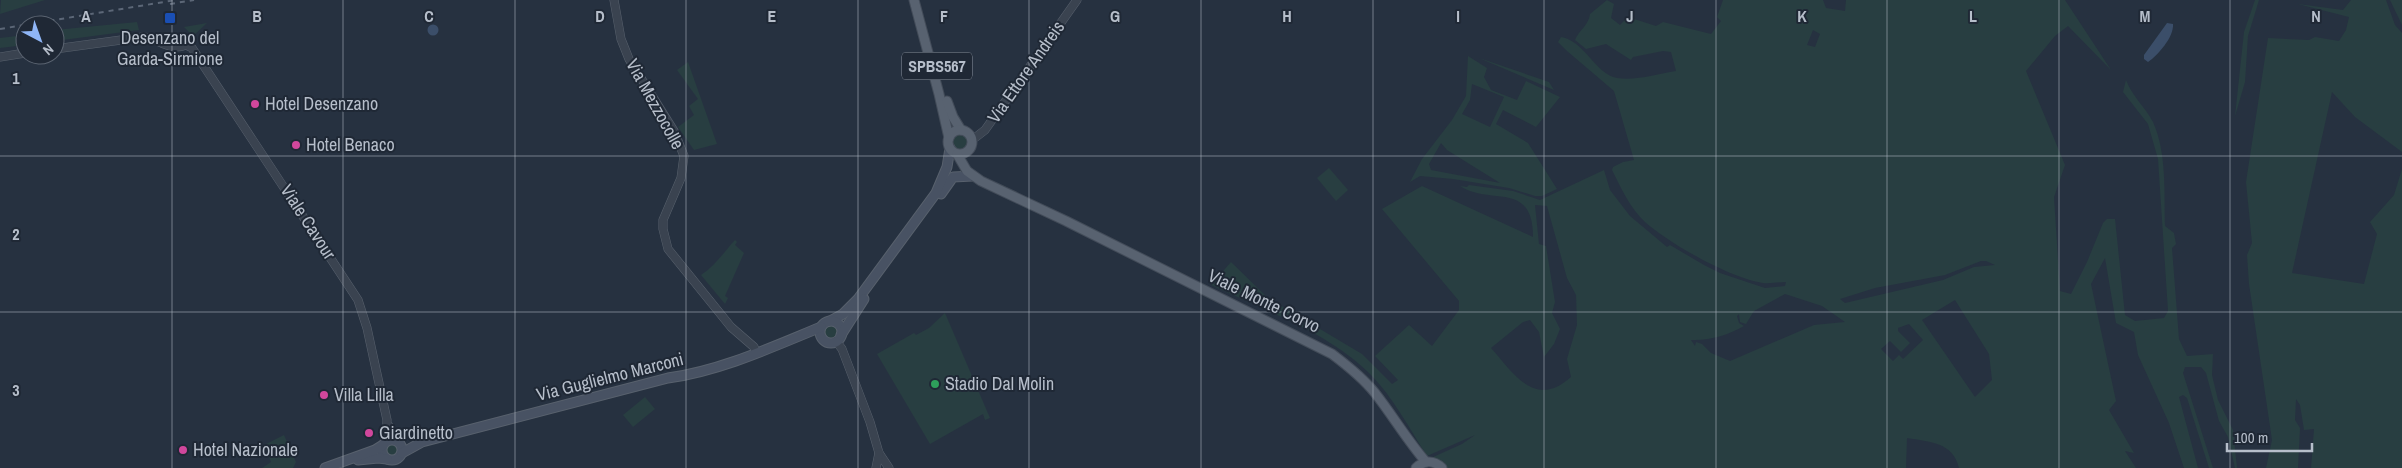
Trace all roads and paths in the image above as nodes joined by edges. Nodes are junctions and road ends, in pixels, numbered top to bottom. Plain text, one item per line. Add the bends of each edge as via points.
1 (614, 0) edge
2 (914, 0) edge
3 (919, 0) edge
4 (1077, 0) edge
5 (65, 49) edge
6 (15, 55) edge
7 (0, 57) edge
8 (961, 130) junction
9 (972, 137) junction
10 (948, 138) junction
11 (953, 151) junction
12 (968, 152) junction
13 (973, 176) junction
14 (990, 184) junction
15 (943, 191) junction
16 (830, 321) junction
17 (821, 327) junction
18 (803, 335) junction
19 (839, 338) junction
20 (823, 340) junction
21 (756, 353) junction
22 (391, 442) junction
23 (422, 442) junction
24 (402, 453) junction
25 (878, 453) junction
26 (387, 459) junction
27 (345, 461) junction
28 (1421, 465) edge
29 (888, 466) edge
30 (326, 467) edge
31 (316, 468) edge
32 (876, 468) edge
33 (1442, 468) edge

1 - 21 street, Via Mezzocolle via 629,60 682,146 681,178 663,220 668,249
2 - 10 main road, SPBS567
3 - 8 main road, SPBS567 via 949,108
4 - 9 street, Via Ettore Andreis via 985,130
5 - 22 street, Viale Cavour via 144,37 170,47 186,45 192,48 358,300
6 - 7 street
8 - 9 main road
8 - 10 main road
9 - 12 main road
10 - 11 main road, Via Guglielmo Marconi
11 - 12 main road
11 - 13 main road
11 - 15 main road
11 - 16 main road, Via Guglielmo Marconi via 936,193 858,299 843,314
12 - 14 main road via 969,166
13 - 14 main road
13 - 15 main road via 953,177
14 - 28 main road, Viale Monte Corvo via 1332,354 1375,393
15 - 19 main road
16 - 17 main road, Via Guglielmo Marconi
16 - 19 main road via 839,325
17 - 18 main road, Via Guglielmo Marconi
17 - 20 main road
18 - 20 main road via 815,335
18 - 21 main road, Via Guglielmo Marconi
19 - 20 main road via 830,343
19 - 25 street
21 - 23 main road, Via Guglielmo Marconi via 687,375
22 - 23 main road, Via Guglielmo Marconi
22 - 24 main road
22 - 26 main road via 382,453
22 - 27 main road, Via Guglielmo Marconi
23 - 24 main road, Via Guglielmo Marconi
24 - 26 main road, Via Guglielmo Marconi via 398,459
25 - 29 street
25 - 32 street
26 - 27 main road
27 - 30 main road, Via Guglielmo Marconi
28 - 33 main road via 1436,463
29 - 32 street via 881,464
30 - 31 main road, Via Guglielmo Marconi

